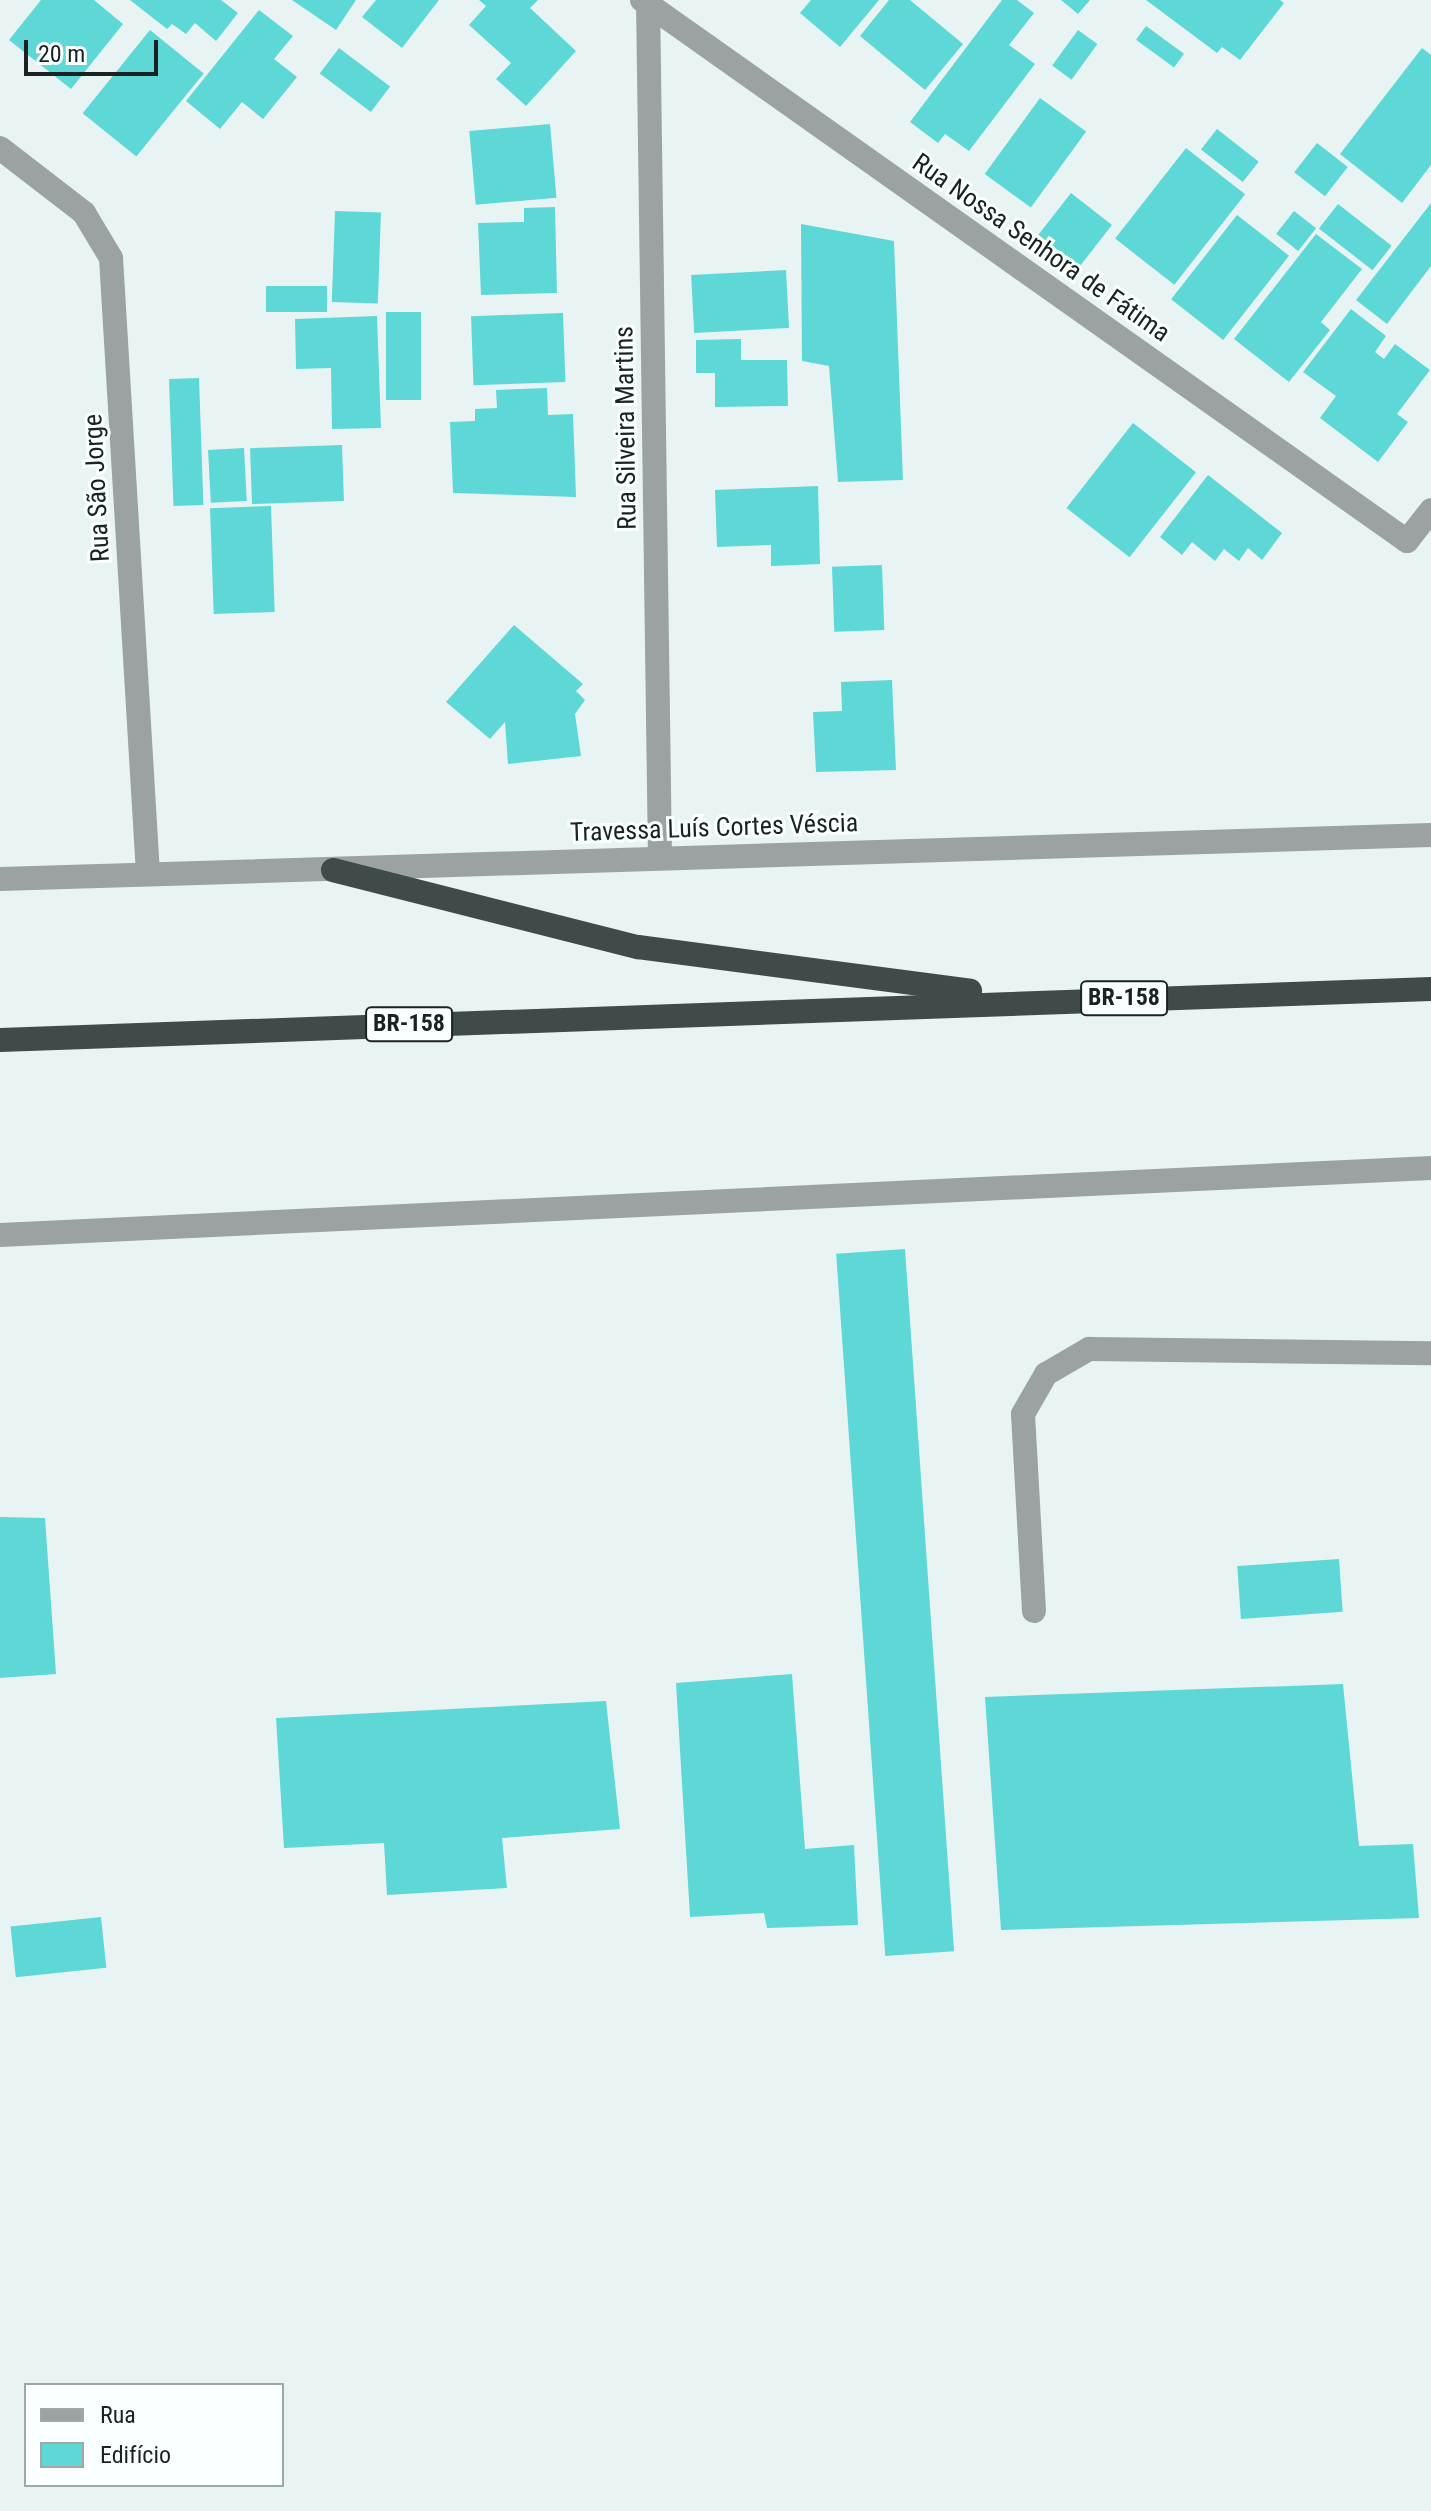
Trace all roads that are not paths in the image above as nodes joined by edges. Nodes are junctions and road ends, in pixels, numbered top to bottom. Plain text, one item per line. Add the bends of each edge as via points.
1 (645, 1) edge
2 (0, 148) edge
3 (1431, 510) edge
4 (1431, 835) edge
5 (660, 855) junction
6 (333, 870) junction
7 (148, 873) junction
8 (0, 879) edge
9 (1431, 989) edge
10 (1052, 1001) junction
11 (0, 1040) edge
12 (1431, 1168) edge
13 (0, 1235) edge
14 (1431, 1353) edge
15 (1034, 1611) dead end

1 - 3 street, Rua Nossa Senhora de Fátima via 1407,541
1 - 5 street, Rua Silveira Martins
2 - 7 street, Rua São Jorge via 84,213 111,258
4 - 5 street, Travessa Luís Cortes Véscia
5 - 6 street, Travessa Luís Cortes Véscia
6 - 7 street, Travessa Luís Cortes Véscia
6 - 10 highway via 638,947
7 - 8 street, Travessa Luís Cortes Véscia
9 - 10 highway, BR-158
10 - 11 highway, BR-158
12 - 13 street
14 - 15 street via 1089,1349 1046,1374 1023,1414

